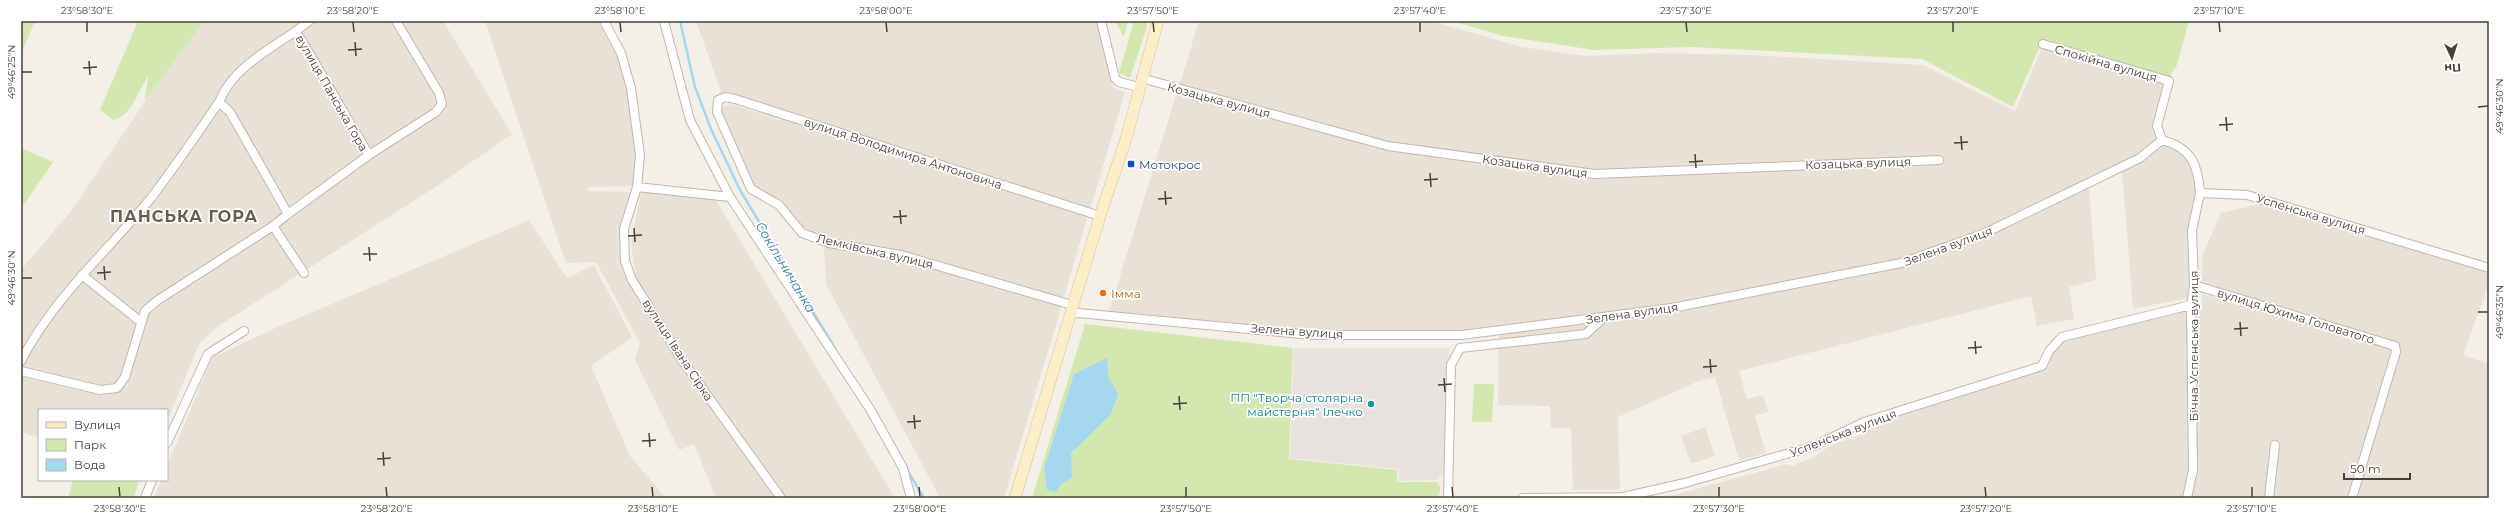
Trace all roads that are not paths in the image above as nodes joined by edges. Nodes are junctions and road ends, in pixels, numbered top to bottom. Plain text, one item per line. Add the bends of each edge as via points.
1 (309, 21) edge
2 (396, 21) edge
3 (604, 21) edge
4 (664, 21) edge
5 (1101, 21) edge
6 (1158, 21) edge
7 (296, 31) junction
8 (2043, 44) dead end
9 (1140, 83) junction
10 (219, 102) junction
11 (717, 112) joint
12 (2162, 140) junction
13 (369, 155) junction
14 (1939, 160) dead end
15 (637, 187) junction
16 (2200, 193) junction
17 (730, 196) junction
18 (288, 214) junction
19 (1100, 216) junction
20 (273, 226) junction
21 (2489, 268) edge
22 (304, 272) dead end
23 (82, 275) junction
24 (2194, 285) junction
25 (2191, 305) junction
26 (1071, 310) junction
27 (1604, 317) junction
28 (141, 322) junction
29 (244, 331) dead end
30 (1462, 335) junction
31 (1460, 348) junction
32 (21, 361) edge
33 (21, 370) edge
34 (168, 441) edge
35 (2275, 445) dead end
36 (152, 481) edge
37 (145, 498) edge
38 (781, 498) edge
39 (911, 498) edge
40 (1015, 498) edge
41 (1448, 498) edge
42 (1522, 498) edge
43 (2187, 498) edge
44 (2269, 498) edge
45 (2352, 498) edge

1 - 7 street, вулиця Панська Гора
2 - 13 street via 439,93 442,104 436,112
3 - 15 street, вулиця Івана Сірка via 621,53 631,88 640,155
4 - 17 street via 690,120
5 - 9 street, Козацька вулиця via 1115,78 1119,82
6 - 9 main road
7 - 10 street, вулиця Панська Гора via 235,75 225,87
7 - 13 street, вулиця Панська Гора
8 - 12 street, Спокійна вулиця via 2169,81 2157,126
9 - 14 street, Козацька вулиця via 1388,146 1595,174
9 - 19 main road via 1126,139
10 - 18 street via 230,112
10 - 23 street, вулиця Панська Гора via 150,198
11 - 19 street, вулиця Володимира Антоновича via 718,100 726,97 736,99
11 - 26 street, Лемківська вулиця via 751,189 779,205 802,233 829,243 901,255
12 - 16 street via 2191,157 2197,167
12 - 27 street, Зелена вулиця via 2140,158 1983,234 1901,263 1672,308
13 - 18 street
15 - 17 street
15 - 38 street, вулиця Івана Сірка via 624,229 622,247 624,261 632,280 682,360
16 - 21 street, Успенська вулиця via 2247,195
16 - 24 street, Бічна Успенська вулиця via 2192,230
17 - 39 street via 870,409 903,468
18 - 20 street
19 - 26 main road
20 - 22 street
20 - 28 street via 158,300 145,311
23 - 28 street
23 - 32 street, вулиця Панська Гора via 32,341
24 - 25 street, Бічна Успенська вулиця
24 - 45 street, вулиця Юхима Головатого via 2395,346
25 - 42 street, Успенська вулиця via 2062,337 2049,350 2042,366 1864,422 1814,446 1758,463 1623,497
25 - 43 street, Бічна Успенська вулиця via 2193,470
26 - 30 street, Зелена вулиця via 1078,313 1312,335
26 - 40 main road
27 - 30 street, Зелена вулиця
27 - 31 street via 1586,334
28 - 33 street via 123,381 110,390 100,390
29 - 34 street via 208,354
30 - 31 street
31 - 41 street via 1452,366
35 - 44 street
36 - 37 street

